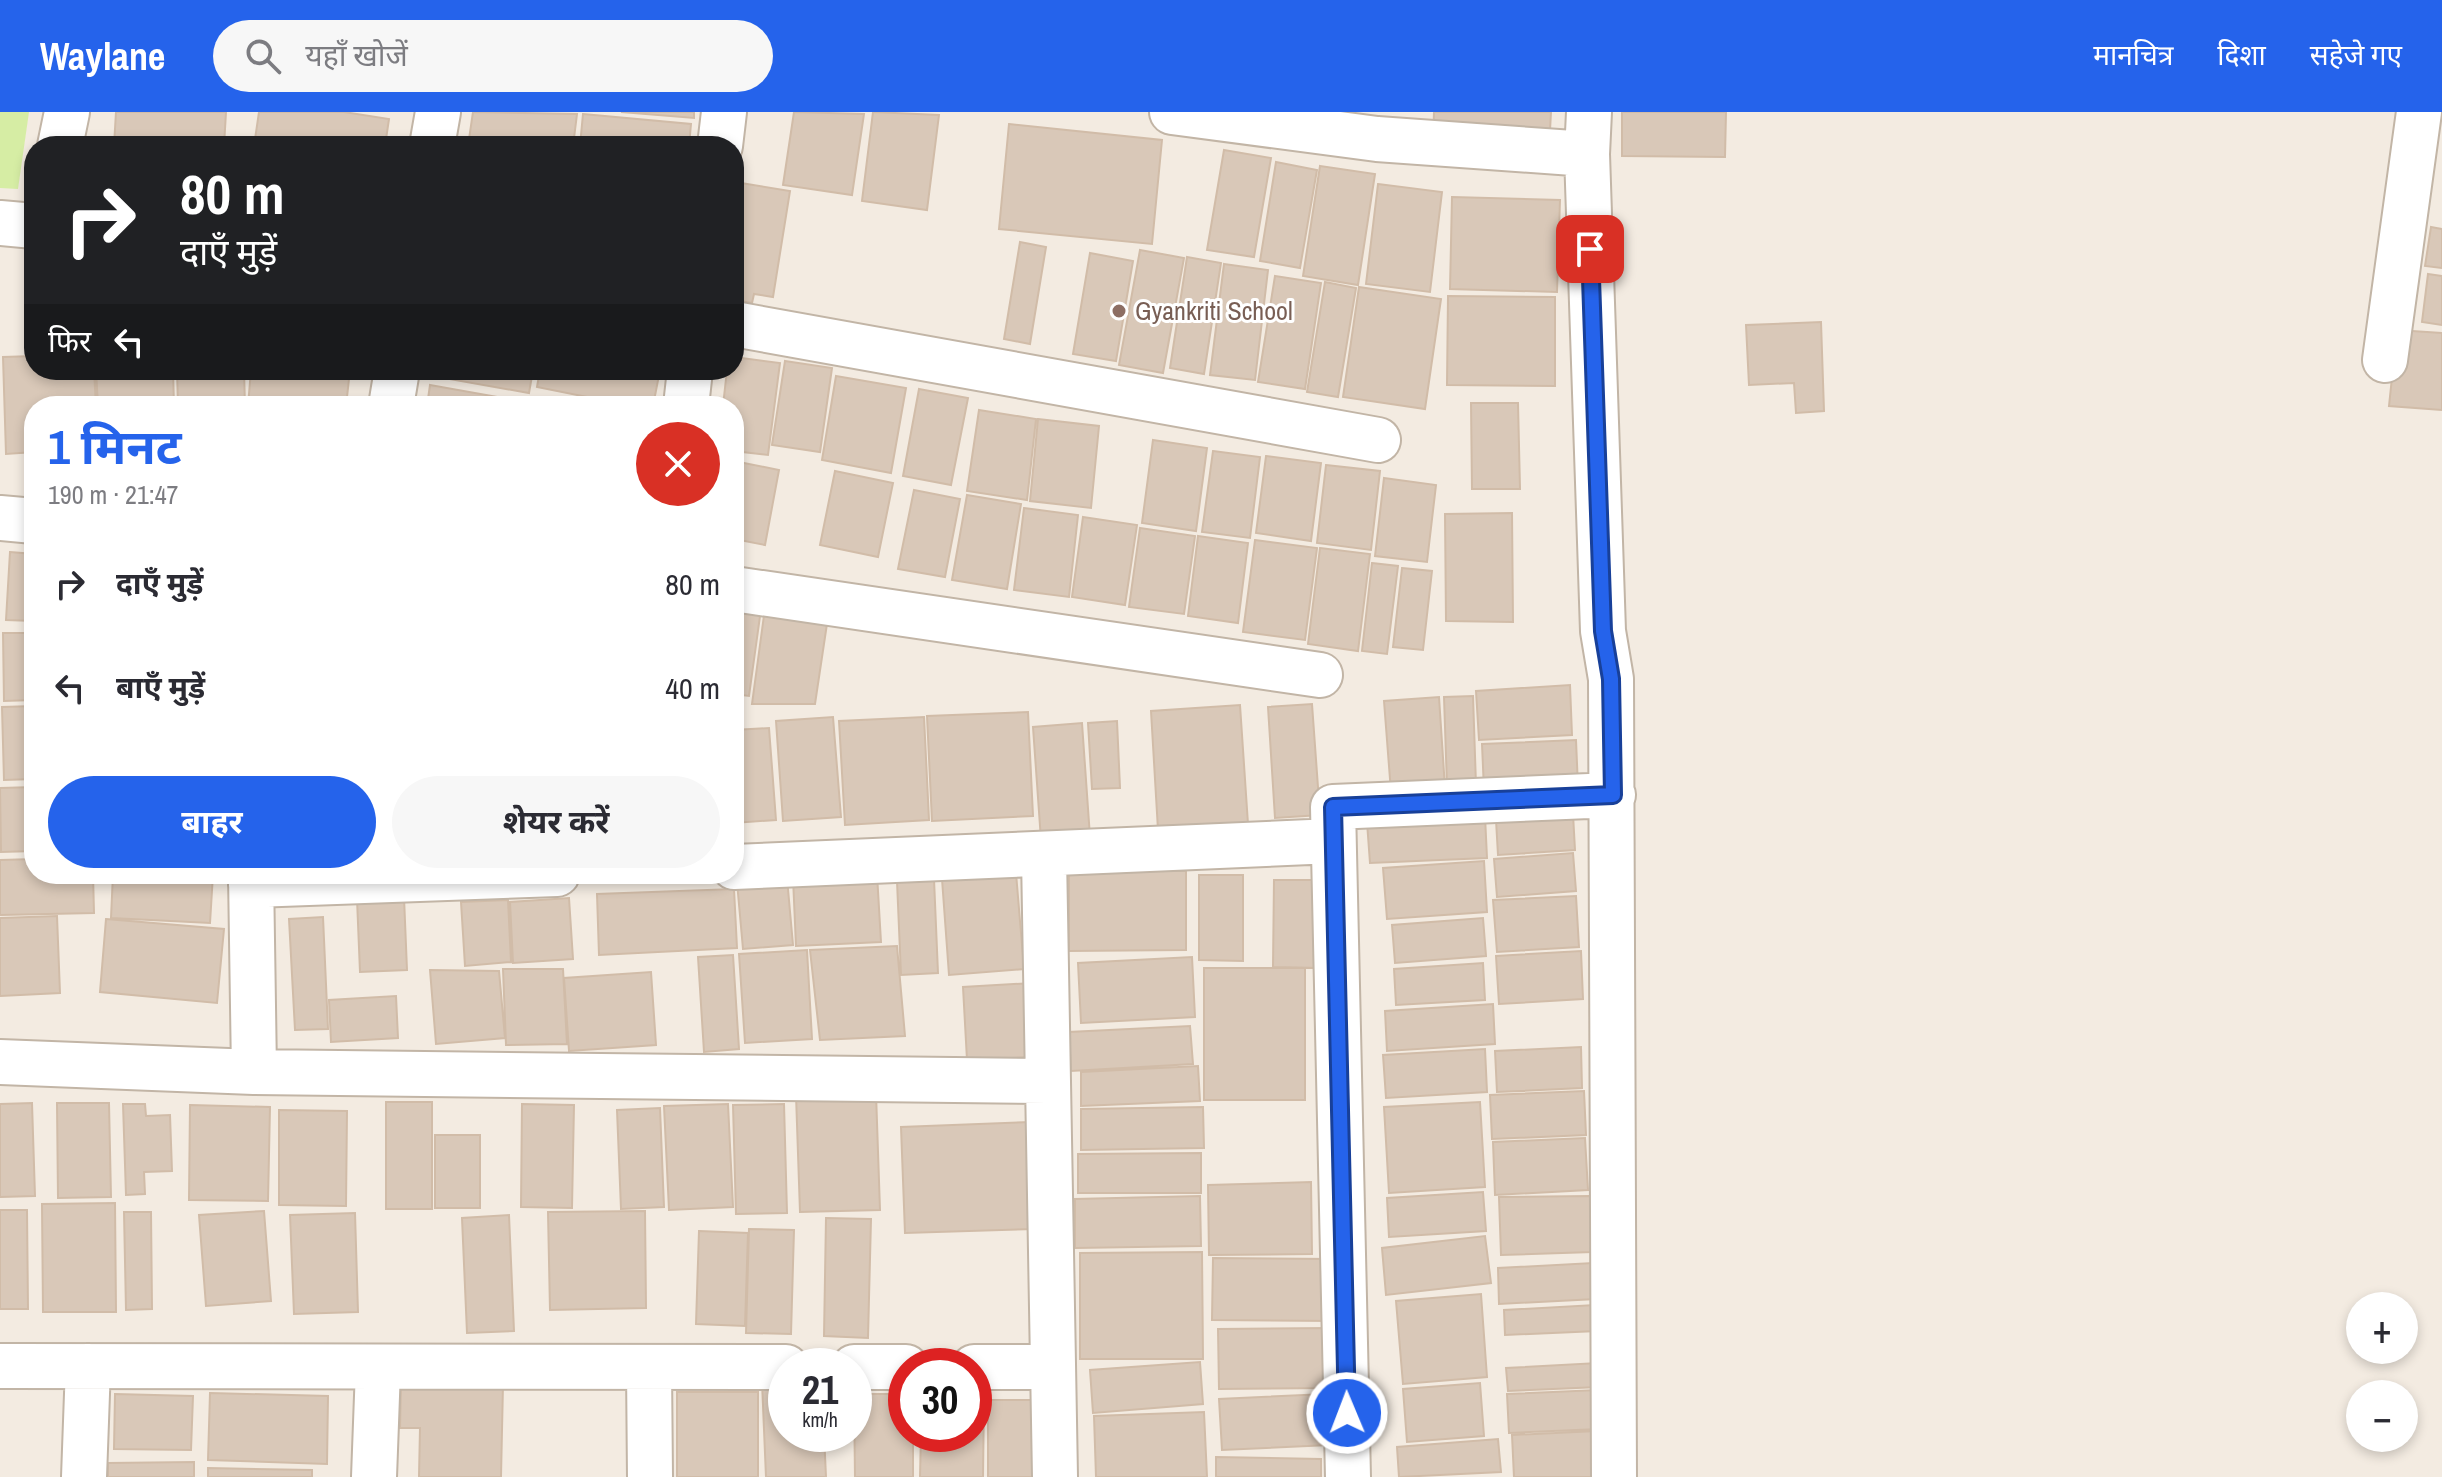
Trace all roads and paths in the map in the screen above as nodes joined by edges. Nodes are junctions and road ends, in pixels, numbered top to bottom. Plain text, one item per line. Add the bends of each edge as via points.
1 (67, 112) edge
2 (438, 112) edge
3 (724, 112) edge
4 (1172, 112) edge
5 (2419, 112) edge
6 (1588, 133) edge
7 (62, 136) edge
8 (434, 136) edge
9 (721, 136) edge
10 (0, 223) edge
11 (24, 225) edge
12 (744, 326) edge
13 (2385, 360) dead end
14 (1378, 440) dead end
15 (0, 518) edge
16 (24, 520) edge
17 (744, 590) edge
18 (1320, 675) dead end
19 (1613, 795) junction
20 (1333, 841) junction
21 (1044, 856) junction
22 (744, 867) edge
23 (251, 884) edge
24 (0, 1062) edge
25 (254, 1072) junction
26 (1048, 1081) junction
27 (0, 1366) edge
28 (88, 1366) junction
29 (768, 1367) edge
30 (992, 1367) edge
31 (1053, 1367) junction
32 (649, 1368) junction
33 (378, 1369) junction
34 (84, 1477) edge
35 (374, 1477) edge
36 (650, 1477) edge
37 (1055, 1477) edge
38 (1348, 1477) edge
39 (1614, 1477) edge

1 - 7 street
2 - 8 street
3 - 9 street
4 - 6 street via 1377,139
5 - 13 street
6 - 19 street
10 - 11 street
12 - 14 street
15 - 16 street
17 - 18 street
19 - 20 street via 1333,807
19 - 39 street
20 - 21 street
20 - 38 street
21 - 22 street
21 - 26 street
23 - 25 street
24 - 25 street
25 - 26 street
26 - 31 street
27 - 28 street
28 - 33 street
28 - 34 street
29 - 32 street
30 - 31 street
31 - 37 street
32 - 33 street
32 - 36 street
33 - 35 street

